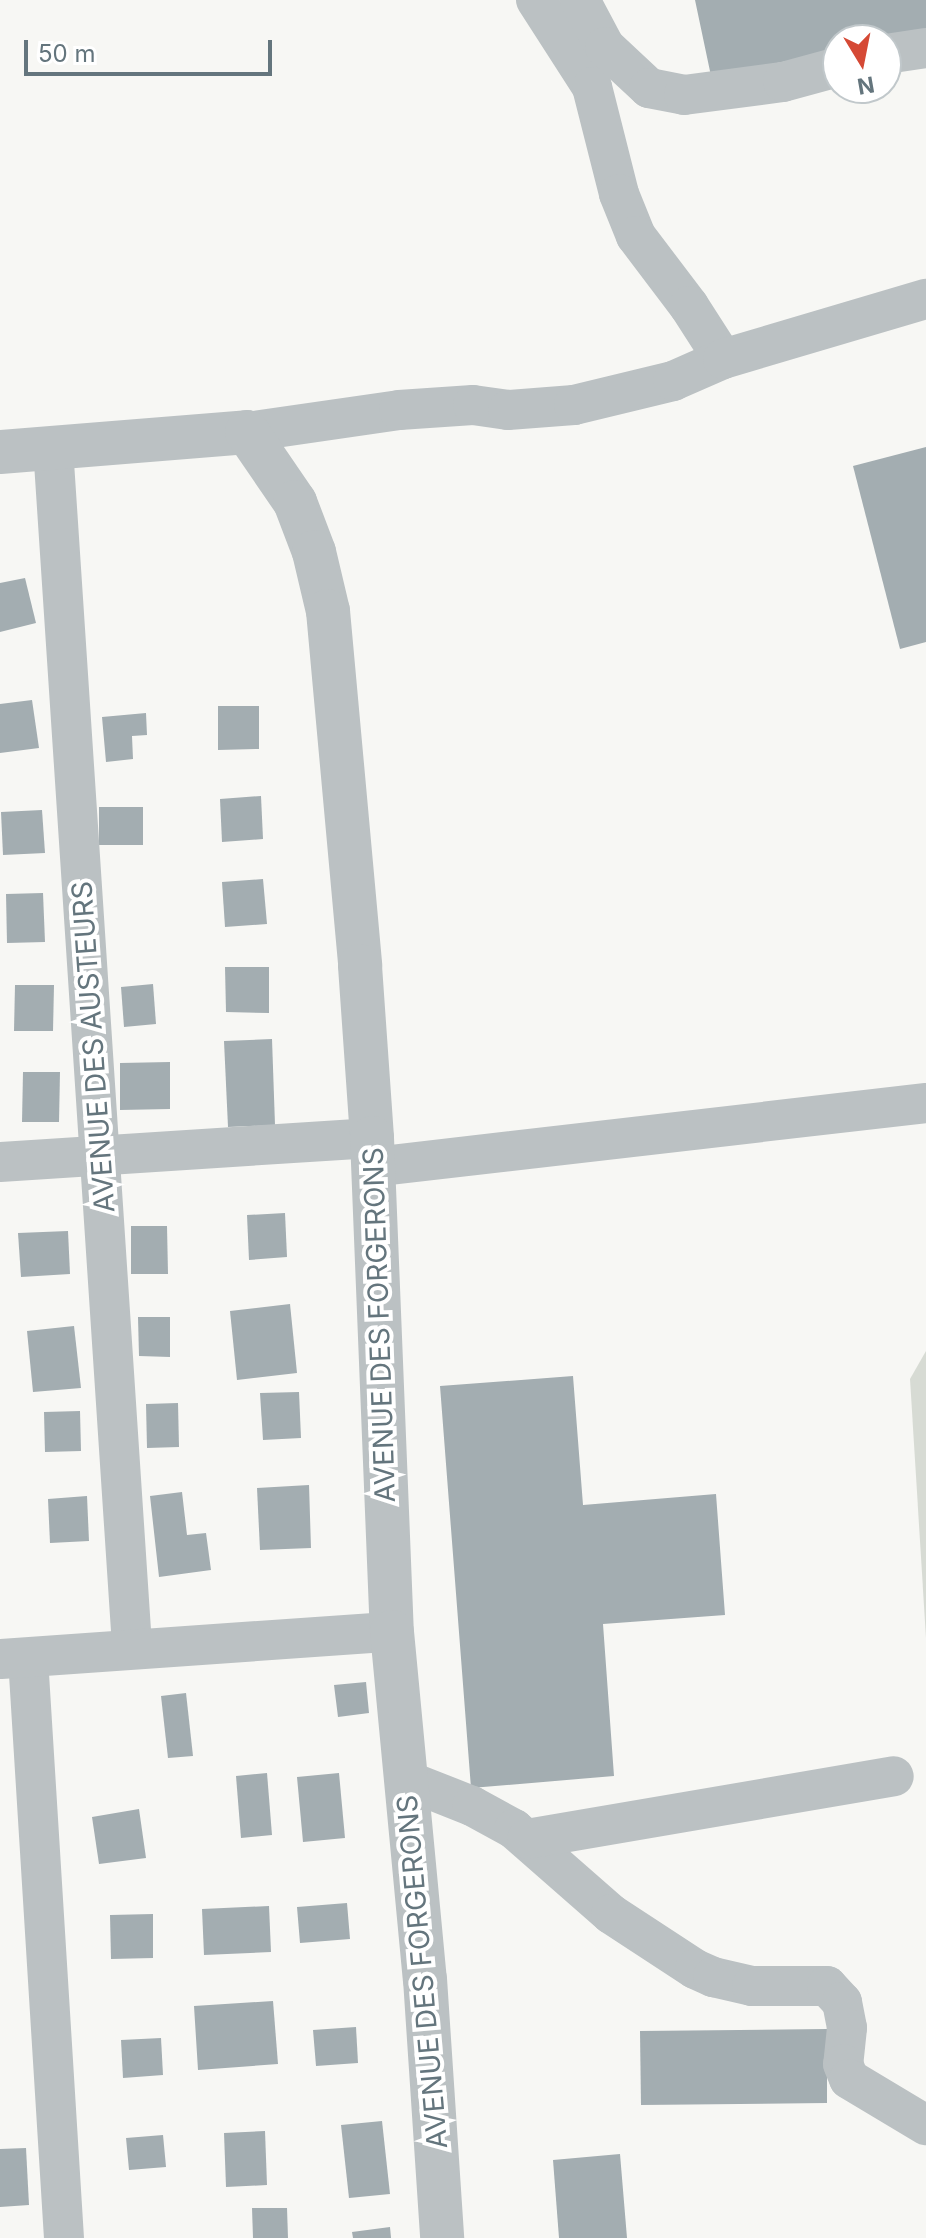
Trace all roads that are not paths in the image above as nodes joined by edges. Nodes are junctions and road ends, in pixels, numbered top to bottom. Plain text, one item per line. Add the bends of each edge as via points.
1 (536, 0) edge
2 (580, 0) edge
3 (926, 48) edge
4 (902, 52) edge
5 (822, 71) edge
6 (926, 299) edge
7 (723, 359) junction
8 (247, 432) junction
9 (53, 447) junction
10 (0, 452) edge
11 (926, 1103) edge
12 (372, 1153) junction
13 (101, 1157) junction
14 (0, 1162) edge
15 (392, 1632) junction
16 (132, 1647) junction
17 (14, 1658) edge
18 (894, 1776) dead end
19 (406, 1780) junction
20 (527, 1839) junction
21 (926, 2125) edge
22 (64, 2238) edge
23 (442, 2238) edge

1 - 7 street via 592,87 619,194 636,236
2 - 5 street via 605,47 649,88 695,94
3 - 4 street
6 - 7 street
7 - 8 street via 673,381 574,405 399,410
8 - 9 street
8 - 12 street, AVENUE DES FORGERONS via 295,502 328,611
9 - 10 street
9 - 13 street, AVENUE DES AUSTEURS
11 - 12 street
12 - 13 street
12 - 15 street, AVENUE DES FORGERONS
13 - 14 street
13 - 16 street, AVENUE DES AUSTEURS
15 - 16 street
15 - 19 street, AVENUE DES FORGERONS
16 - 17 street
17 - 22 street
18 - 20 street
19 - 20 street via 472,1806
19 - 23 street, AVENUE DES FORGERONS
20 - 21 street via 611,1914 695,1969 752,1986 827,1986 842,2002 847,2028 843,2064 849,2079

